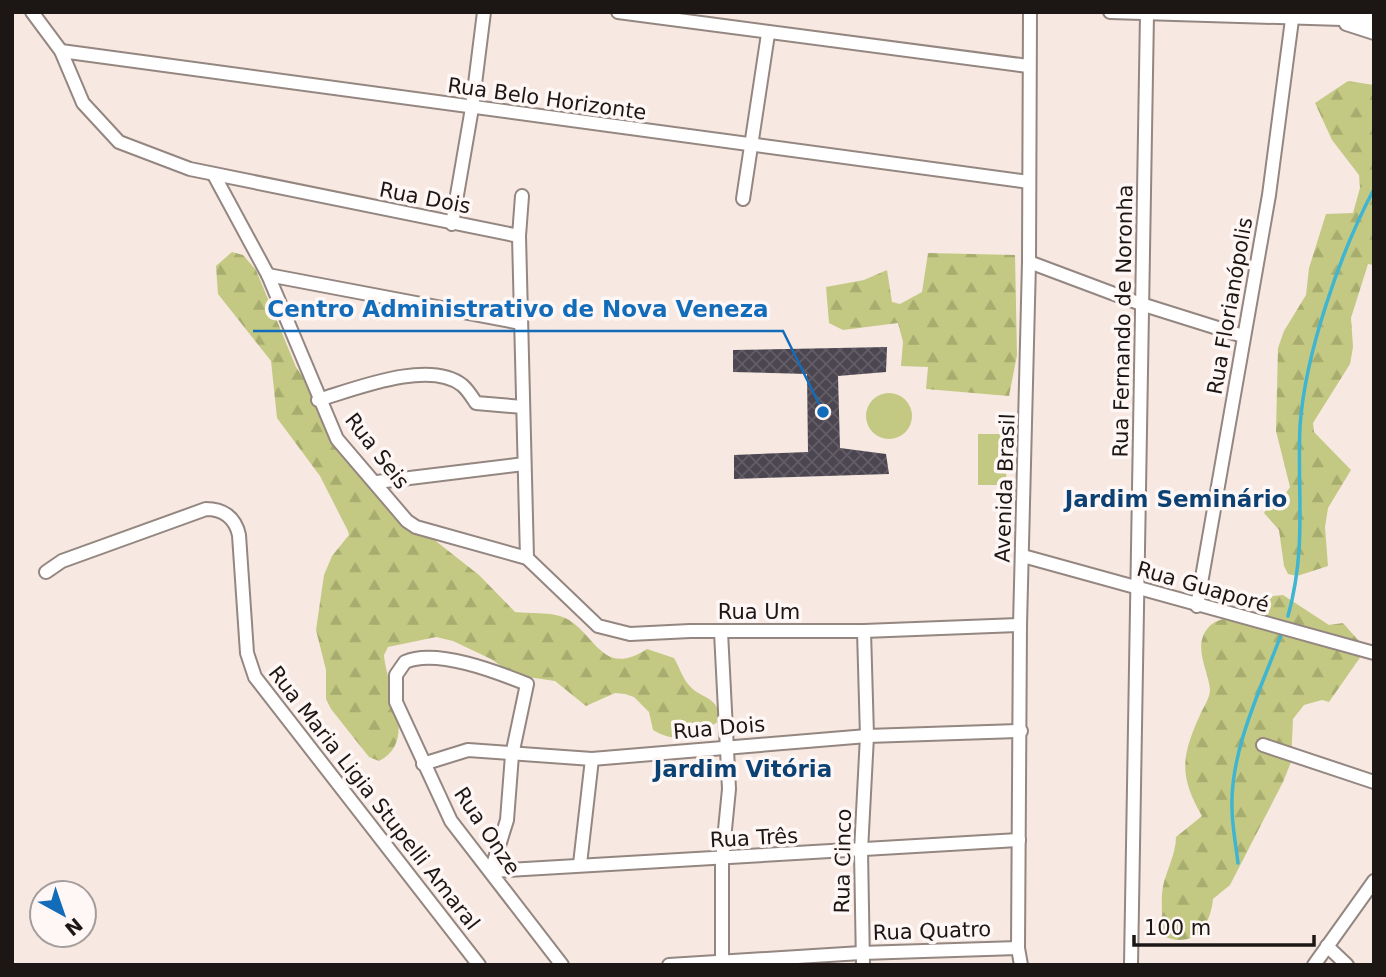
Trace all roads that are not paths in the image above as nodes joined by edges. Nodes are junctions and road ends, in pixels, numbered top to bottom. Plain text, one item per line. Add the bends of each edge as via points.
1 (32, 12) edge
2 (484, 12) edge
3 (618, 12) edge
4 (1030, 12) edge
5 (1110, 12) edge
6 (1147, 14) junction
7 (1292, 15) edge
8 (1336, 20) junction
9 (1374, 20) edge
10 (1374, 33) edge
11 (768, 34) junction
12 (61, 51) junction
13 (1028, 66) junction
14 (472, 108) junction
15 (752, 147) junction
16 (214, 175) junction
17 (1029, 182) junction
18 (522, 196) dead end
19 (743, 198) dead end
20 (452, 224) junction
21 (519, 236) junction
22 (1029, 262) junction
23 (268, 275) junction
24 (1141, 304) junction
25 (521, 323) junction
26 (1243, 336) junction
27 (318, 400) junction
28 (523, 407) junction
29 (524, 464) junction
30 (377, 482) junction
31 (1023, 556) junction
32 (527, 558) junction
33 (46, 572) dead end
34 (1139, 589) junction
35 (1198, 606) junction
36 (1020, 625) junction
37 (864, 631) junction
38 (721, 632) junction
39 (1374, 653) edge
40 (1021, 731) junction
41 (867, 736) junction
42 (1263, 745) dead end
43 (726, 746) junction
44 (512, 755) junction
45 (592, 759) junction
46 (423, 764) junction
47 (1374, 782) edge
48 (1019, 840) junction
49 (861, 851) junction
50 (722, 860) junction
51 (580, 864) junction
52 (491, 870) junction
53 (1374, 881) edge
54 (1327, 946) junction
55 (1018, 948) junction
56 (862, 959) edge
57 (722, 962) edge
58 (480, 965) edge
59 (562, 965) edge
60 (669, 965) edge
61 (1021, 965) edge
62 (1131, 965) edge
63 (1314, 965) edge
64 (1347, 965) edge

1 - 12 street
2 - 14 street
3 - 11 street
4 - 13 street, Avenida Brasil
5 - 6 street
6 - 7 street
6 - 24 street, Rua Fernando de Noronha
7 - 8 street
7 - 26 street, Rua Florianópolis via 1269,195
8 - 9 street
8 - 10 street
11 - 13 street
11 - 15 street
12 - 14 street, Rua Belo Horizonte
12 - 16 street, Rua Dois via 83,103 111,136
13 - 17 street, Avenida Brasil
14 - 15 street, Rua Belo Horizonte
14 - 20 street
15 - 17 street, Rua Belo Horizonte
15 - 19 street
16 - 20 street, Rua Dois
16 - 23 street, Rua Seis
17 - 22 street, Avenida Brasil
18 - 21 street
20 - 21 street, Rua Dois
21 - 25 street
22 - 24 street
22 - 31 street, Avenida Brasil
23 - 25 street
23 - 27 street, Rua Seis
24 - 26 street
24 - 34 street, Rua Fernando de Noronha
25 - 28 street
26 - 35 street, Rua Florianópolis
27 - 28 street via 402,377 431,374 462,385 476,402
27 - 30 street, Rua Seis via 337,439
28 - 29 street
29 - 30 street
29 - 32 street
30 - 32 street, Rua Seis via 416,527
31 - 34 street, Rua Guaporé
31 - 36 street, Avenida Brasil
32 - 38 street, Rua Um via 598,626 612,632
33 - 58 street, Rua Maria Ligia Stupelli Amaral via 62,561 206,509 231,518 239,535 247,653 255,677
34 - 35 street, Rua Guaporé
34 - 62 street, Rua Fernando de Noronha
35 - 39 street, Rua Guaporé
36 - 37 street, Rua Um
36 - 40 street, Avenida Brasil
37 - 38 street, Rua Um
37 - 41 street, Rua Cinco
38 - 43 street
40 - 41 street, Rua Dois
40 - 48 street, Avenida Brasil
41 - 43 street, Rua Dois
41 - 49 street, Rua Cinco
42 - 47 street
43 - 45 street, Rua Dois
43 - 50 street via 729,789
44 - 45 street, Rua Dois
44 - 46 street, Rua Dois via 468,750
44 - 46 street, Rua Onze via 527,684 492,670 431,658 412,659 396,675 396,702
44 - 52 street via 507,820
45 - 51 street
46 - 52 street, Rua Onze via 452,821
48 - 49 street, Rua Três
48 - 55 street, Avenida Brasil
49 - 50 street, Rua Três
49 - 56 street, Rua Cinco
50 - 51 street, Rua Três
50 - 57 street
51 - 52 street, Rua Três
52 - 59 street, Rua Onze
53 - 54 street
54 - 63 street
54 - 64 street
55 - 56 street, Rua Quatro
55 - 61 street, Avenida Brasil
56 - 57 street, Rua Quatro
57 - 60 street, Rua Quatro

